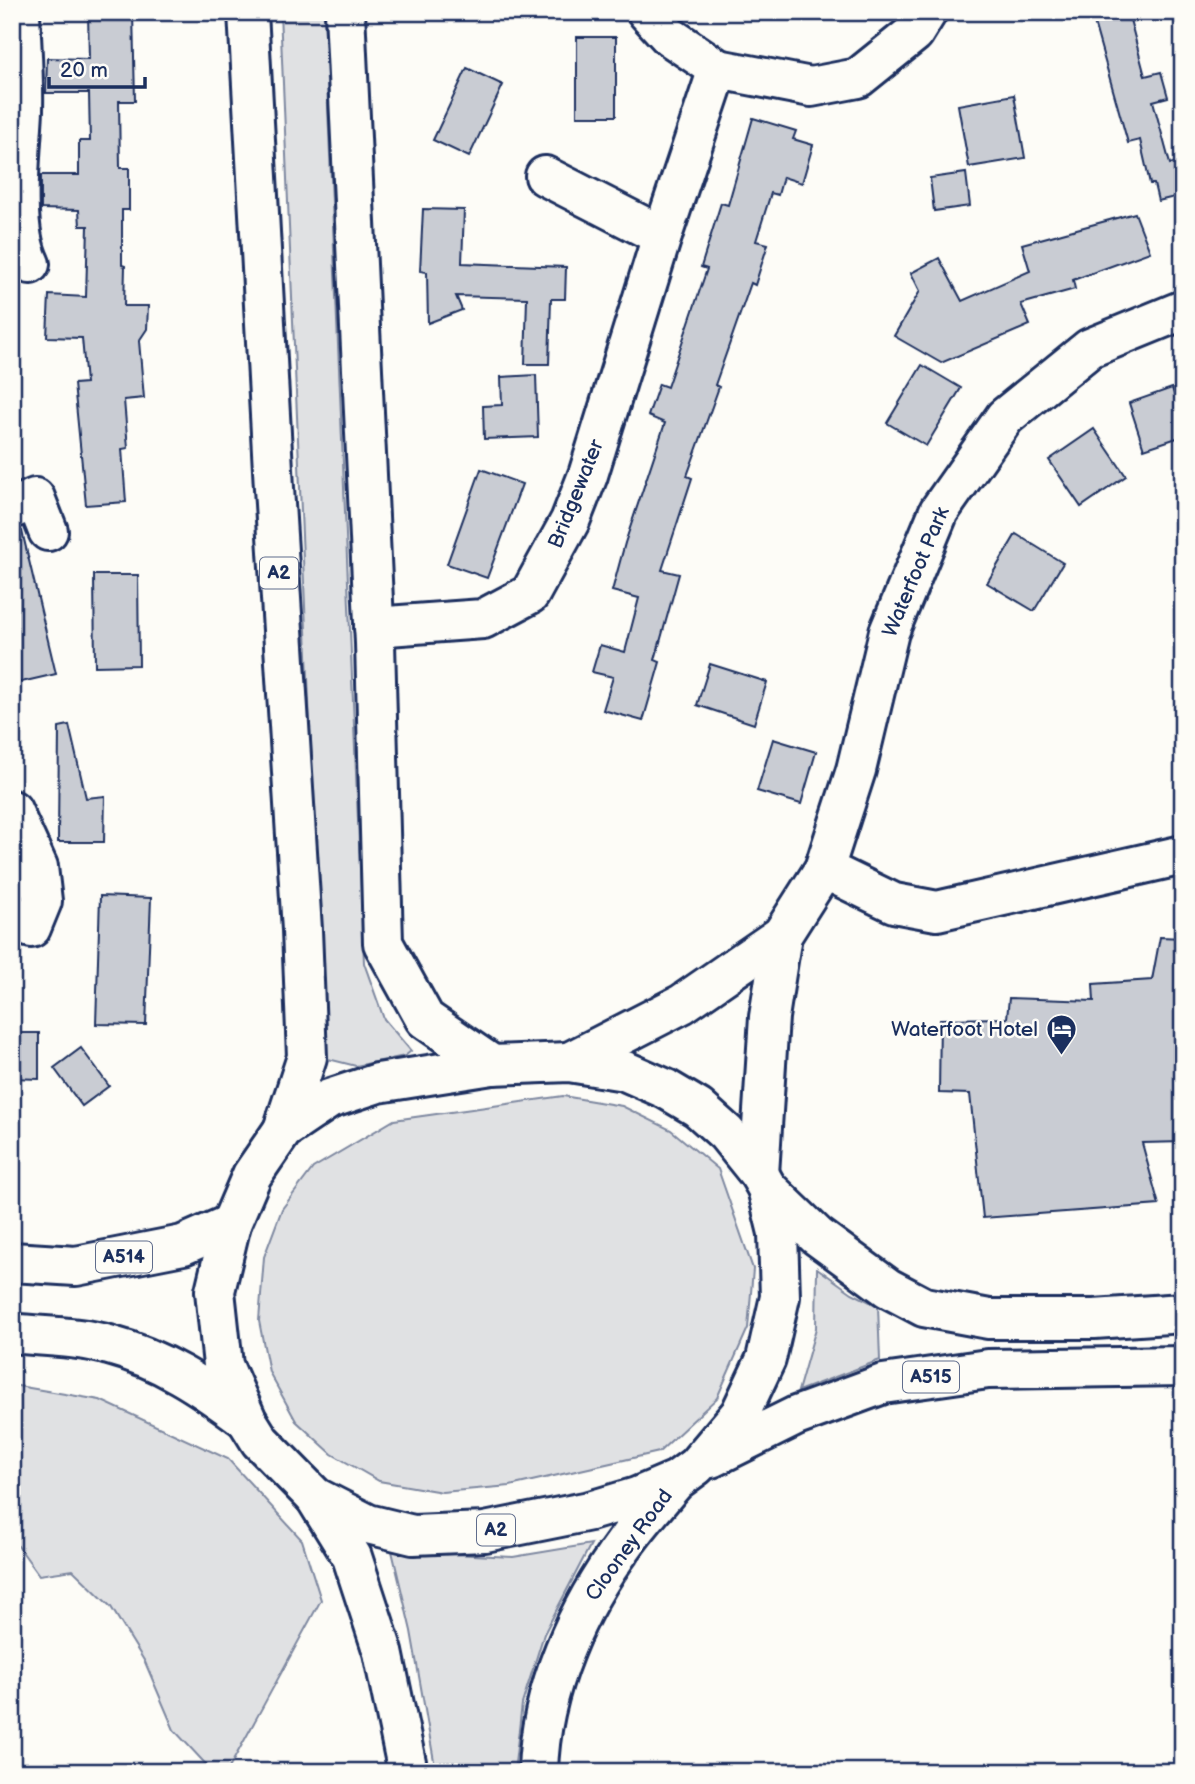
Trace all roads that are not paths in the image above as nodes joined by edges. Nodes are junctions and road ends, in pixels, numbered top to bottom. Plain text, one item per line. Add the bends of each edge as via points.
1 (20, 12) edge
2 (248, 12) edge
3 (345, 12) edge
4 (647, 12) edge
5 (927, 12) edge
6 (718, 69) junction
7 (545, 176) dead end
8 (662, 236) junction
9 (30, 264) dead end
10 (1183, 310) edge
11 (12, 509) edge
12 (48, 531) dead end
13 (374, 627) junction
14 (12, 810) edge
15 (1183, 855) edge
16 (824, 869) junction
17 (31, 928) dead end
18 (782, 935) junction
19 (569, 1062) junction
20 (492, 1065) junction
21 (283, 1130) junction
22 (763, 1181) junction
23 (231, 1224) junction
24 (12, 1262) edge
25 (1183, 1313) edge
26 (12, 1334) edge
27 (1183, 1366) edge
28 (247, 1420) junction
29 (686, 1473) junction
30 (315, 1497) junction
31 (408, 1772) edge
32 (538, 1772) edge

1 - 9 main road via 20,231
2 - 21 main road, A2 via 307,1057
3 - 13 main road
4 - 6 main road via 668,36
5 - 6 main road via 914,33 858,78 811,87
6 - 8 main road, Bridgewater
7 - 8 main road
8 - 13 main road, Bridgewater via 589,475 530,594 483,619
10 - 16 main road, Waterfoot Park via 1090,348 1005,417 939,511 889,632 856,770
11 - 12 main road via 35,498
13 - 20 main road via 383,943 425,1019
14 - 17 main road via 38,867 42,901
15 - 16 main road via 937,911 894,903
16 - 18 main road, Waterfoot Park
18 - 19 main road, Waterfoot Park via 682,1004
18 - 22 main road, Waterfoot Park via 769,1017
19 - 20 main road, A2
19 - 22 main road, A2 via 625,1071 698,1108 726,1133
20 - 21 main road, A2 via 378,1083 329,1099
21 - 23 main road, A2 via 252,1175
22 - 25 main road via 817,1236 888,1288 924,1307 989,1319
22 - 29 main road, A2 via 778,1233 780,1297 766,1359 740,1414
23 - 24 main road, A514 via 183,1245 76,1266
23 - 28 main road, A2 via 215,1291 223,1365
26 - 28 main road via 96,1342 149,1359 198,1383
27 - 29 main road, A515 via 988,1369 883,1384 796,1416
28 - 30 main road via 267,1449
29 - 30 main road, A2 via 637,1497 590,1511 485,1532 413,1535 368,1524
29 - 32 main road, Clooney Road / A2 via 625,1543 580,1612 553,1681
30 - 31 main road via 352,1557 383,1652

